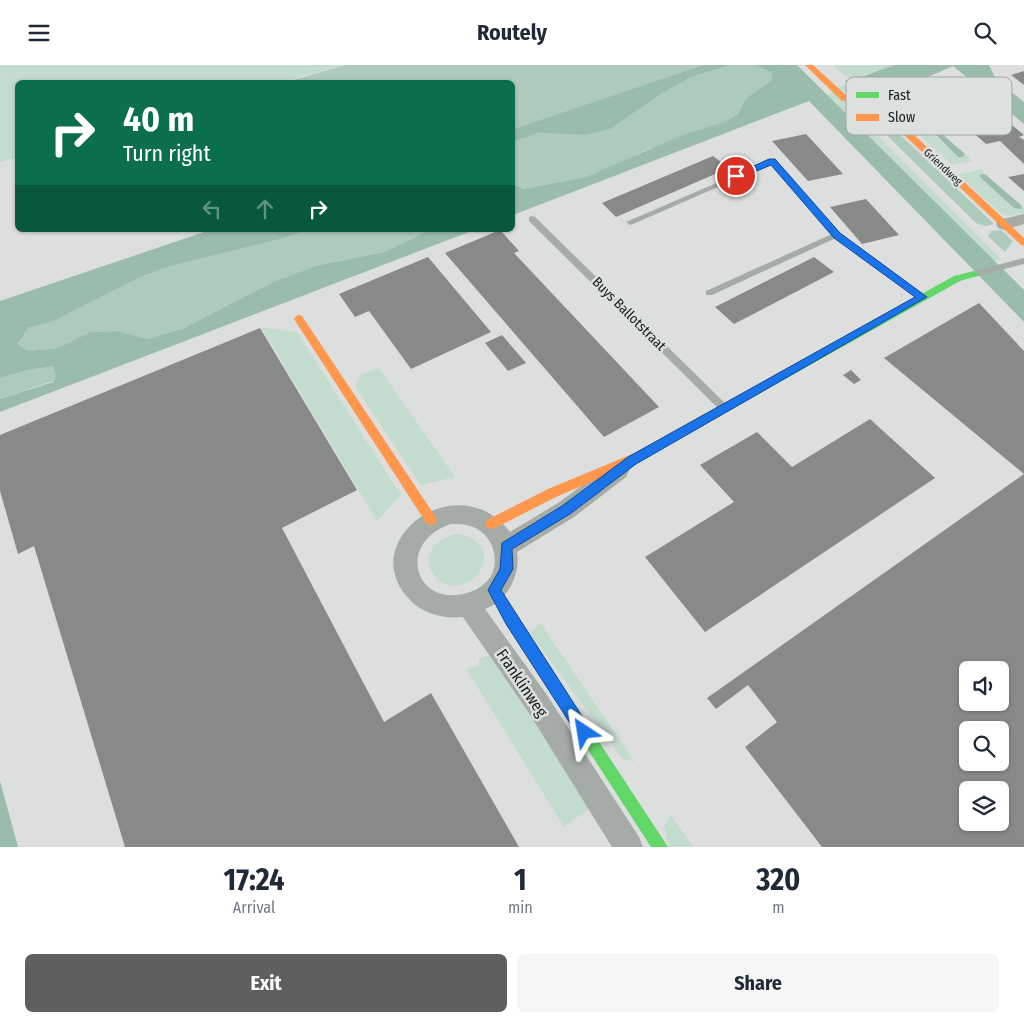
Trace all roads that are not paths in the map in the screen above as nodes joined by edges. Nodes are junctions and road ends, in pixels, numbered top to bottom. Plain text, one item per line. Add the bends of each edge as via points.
1 (809, 65) edge
2 (846, 99) edge
3 (909, 135) edge
4 (532, 219) dead end
5 (1024, 219) edge
6 (630, 222) dead end
7 (1004, 224) junction
8 (837, 235) junction
9 (1024, 243) edge
10 (1024, 261) edge
11 (974, 274) joint
12 (709, 293) dead end
13 (922, 297) junction
14 (299, 319) dead end
15 (725, 409) junction
16 (632, 460) junction
17 (431, 520) junction
18 (491, 524) junction
19 (506, 547) junction
20 (494, 590) junction
21 (468, 605) junction
22 (617, 806) junction
23 (629, 847) edge
24 (660, 847) edge

1 - 2 street, Griendweg
3 - 7 street, Griendweg
4 - 15 lane, Buys Ballotstraat
5 - 7 street
6 - 8 lane via 772,161
7 - 9 street, Griendweg
8 - 12 lane
8 - 13 lane
10 - 11 lane
11 - 13 street via 957,278
13 - 15 street
14 - 17 street
15 - 16 street
16 - 18 street via 552,493
16 - 19 street via 566,510
17 - 18 street via 462,514
17 - 21 street via 408,545 405,561 408,577 417,592 431,602 449,607
18 - 19 street
19 - 20 street via 506,569
20 - 21 street
20 - 22 street, Franklinweg
21 - 22 street, Franklinweg via 538,704
22 - 23 street, Franklinweg
22 - 24 street, Franklinweg

